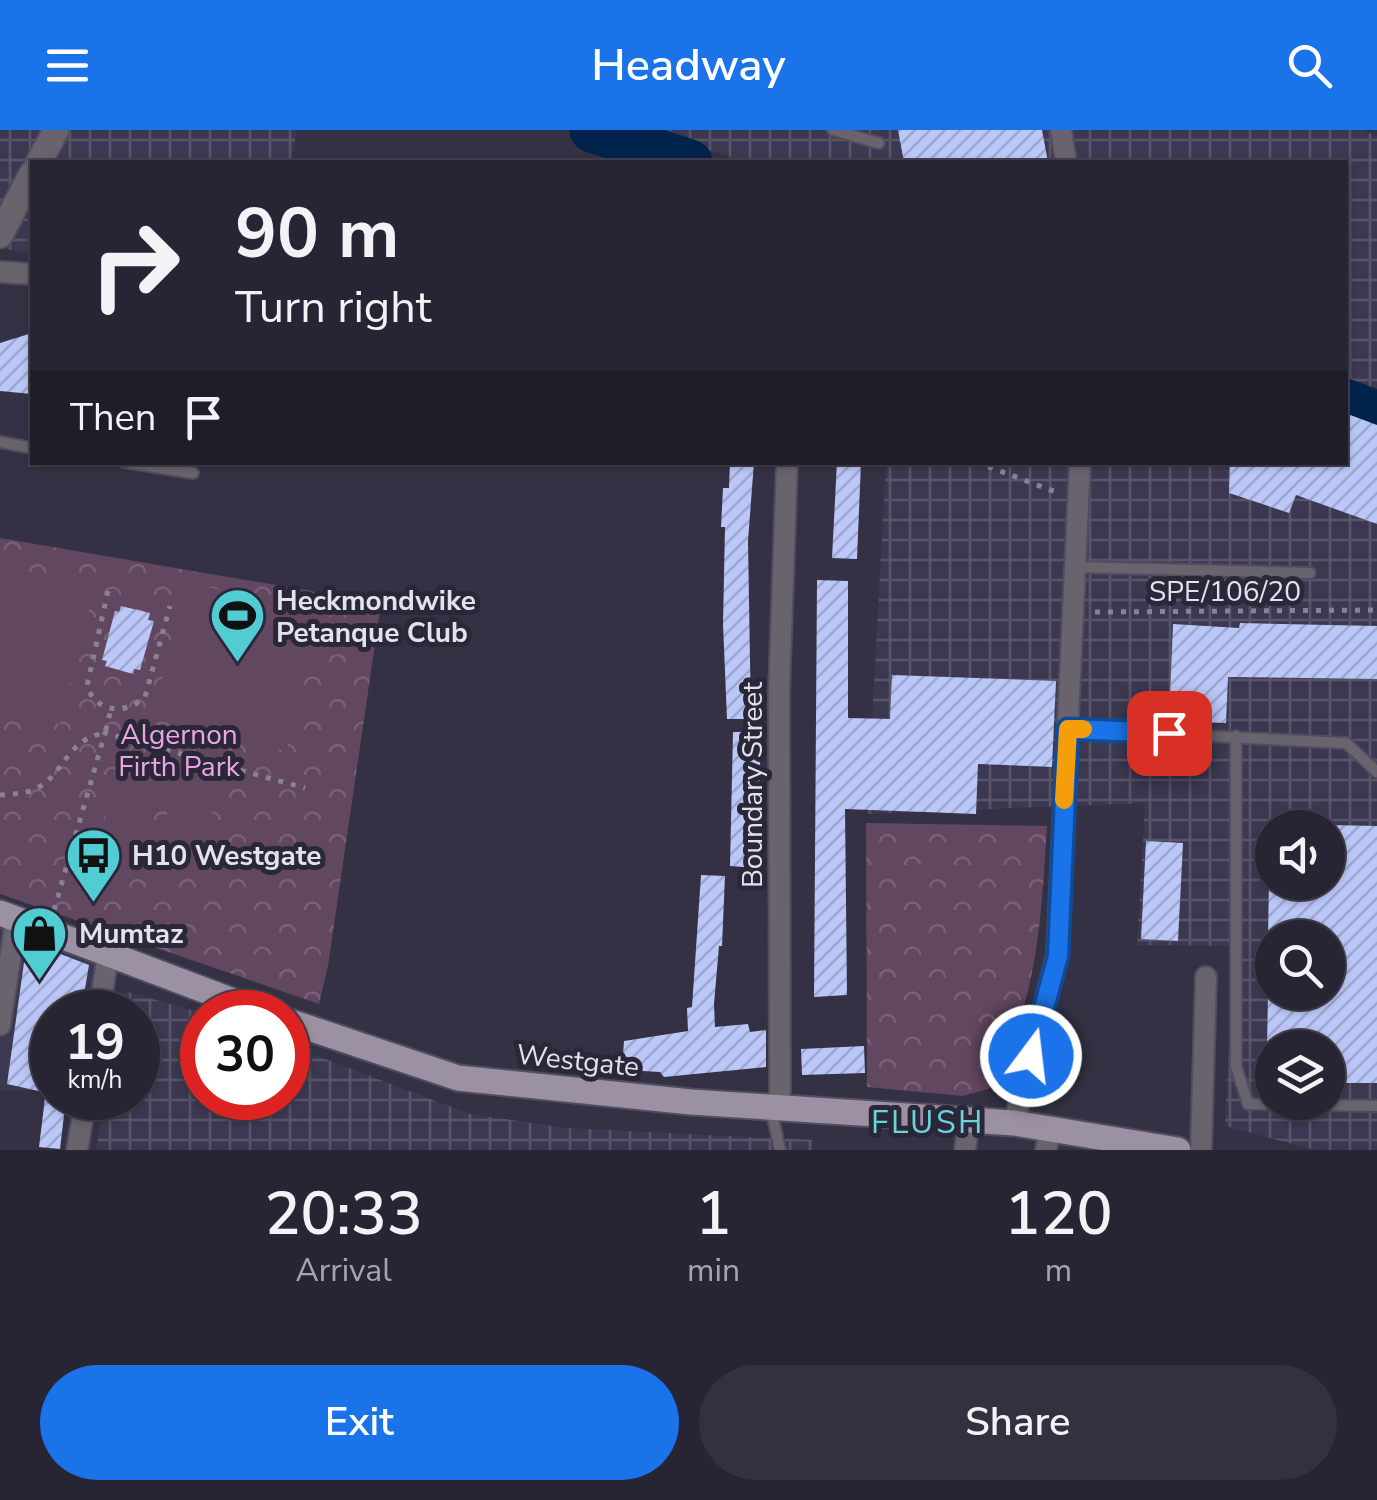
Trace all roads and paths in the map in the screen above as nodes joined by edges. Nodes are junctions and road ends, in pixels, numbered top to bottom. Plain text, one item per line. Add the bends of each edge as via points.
1 (56, 130) edge
2 (835, 130) edge
3 (1061, 130) edge
4 (879, 143) dead end
5 (40, 160) edge
6 (1066, 160) edge
7 (30, 178) edge
8 (0, 234) edge
9 (0, 272) edge
10 (30, 274) edge
11 (0, 442) edge
12 (30, 448) edge
13 (142, 465) edge
14 (787, 465) edge
15 (984, 465) edge
16 (1080, 465) edge
17 (194, 474) dead end
18 (1078, 500) junction
19 (1075, 566) junction
20 (1310, 573) dead end
21 (108, 591) dead end
22 (170, 606) dead end
23 (1377, 610) edge
24 (1073, 612) junction
25 (112, 709) junction
26 (1068, 729) junction
27 (104, 733) junction
28 (1236, 736) junction
29 (1377, 772) edge
30 (305, 788) dead end
31 (0, 795) edge
32 (8, 917) edge
33 (48, 932) junction
34 (108, 955) junction
35 (1206, 977) dead end
36 (102, 990) edge
37 (203, 990) edge
38 (0, 1025) edge
39 (310, 1028) edge
40 (1377, 1106) edge
41 (776, 1108) junction
42 (83, 1120) edge
43 (969, 1120) junction
44 (1014, 1124) junction
45 (1048, 1140) edge
46 (1119, 1145) edge
47 (78, 1150) edge
48 (780, 1150) edge
49 (965, 1150) edge
50 (1178, 1150) edge
51 (1201, 1150) edge

1 - 5 street
2 - 4 lane
3 - 6 street
7 - 8 street
9 - 10 street
11 - 12 lane
13 - 17 lane
14 - 41 street, Boundary Street
15 - 18 path
16 - 18 street
18 - 19 street
19 - 20 lane
19 - 24 street
21 - 25 path via 87,686 97,703
22 - 25 path via 144,696 136,705
23 - 24 path, SPE/106/20
24 - 26 street
25 - 27 path
26 - 28 lane
26 - 44 street via 1058,956
27 - 30 path
27 - 31 path via 75,746 43,784
27 - 33 path
28 - 29 lane via 1346,742
28 - 40 lane via 1236,1066 1248,1104
32 - 33 main road
32 - 38 street
33 - 34 main road
34 - 36 street
34 - 37 main road
35 - 51 street
39 - 41 main road, Westgate via 458,1078
41 - 43 main road, Westgate
41 - 48 lane
42 - 47 street
43 - 44 main road, Westgate
43 - 49 street
44 - 45 main road, Westgate
45 - 46 main road, Westgate
46 - 50 main road, Westgate

